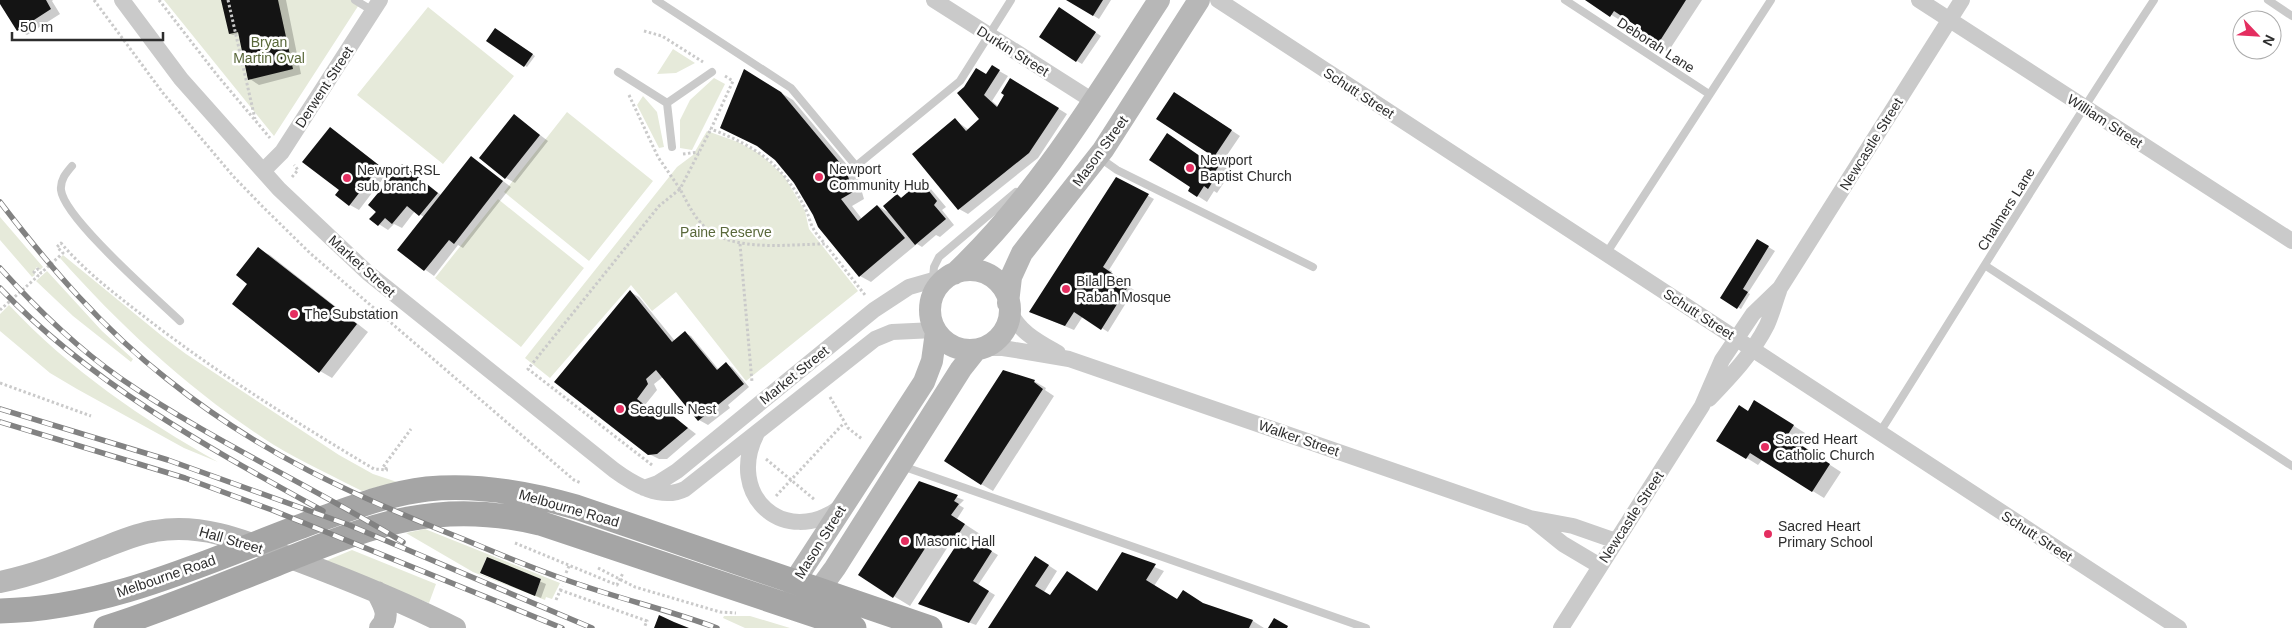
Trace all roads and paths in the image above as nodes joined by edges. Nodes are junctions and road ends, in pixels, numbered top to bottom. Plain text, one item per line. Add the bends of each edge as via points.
1 (122, 0) edge
2 (159, 0) edge
3 (228, 0) edge
4 (356, 0) edge
5 (656, 0) edge
6 (934, 0) edge
7 (1011, 0) edge
8 (1159, 0) edge
9 (1200, 0) edge
10 (1218, 0) edge
11 (1565, 0) edge
12 (1771, 0) edge
13 (1919, 0) edge
14 (1962, 0) edge
15 (2154, 0) edge
16 (2268, 0) edge
17 (376, 5) edge
18 (2292, 16) edge
19 (1950, 20) junction
20 (644, 31) dead end
21 (989, 35) junction
22 (713, 70) junction
23 (618, 72) joint
24 (1709, 94) junction
25 (1093, 101) junction
26 (667, 103) junction
27 (2084, 106) junction
28 (256, 122) junction
29 (711, 129) junction
30 (672, 147) dead end
31 (282, 152) junction
32 (1098, 157) junction
33 (72, 166) dead end
34 (263, 171) junction
35 (279, 189) junction
36 (680, 189) junction
37 (263, 207) dead end
38 (2292, 241) edge
39 (740, 244) junction
40 (825, 244) junction
41 (1606, 254) junction
42 (1986, 266) junction
43 (1313, 267) dead end
44 (943, 282) junction
45 (1780, 288) junction
46 (1009, 306) junction
47 (0, 310) edge
48 (874, 310) junction
49 (180, 321) dead end
50 (936, 331) junction
51 (1736, 338) junction
52 (1752, 348) junction
53 (980, 349) junction
54 (1068, 359) junction
55 (752, 382) dead end
56 (0, 383) edge
57 (830, 396) dead end
58 (1702, 406) junction
59 (91, 416) dead end
60 (844, 423) junction
61 (411, 429) dead end
62 (760, 429) junction
63 (1880, 432) junction
64 (866, 441) dead end
65 (762, 463) dead end
66 (652, 465) dead end
67 (900, 466) junction
68 (2292, 466) edge
69 (791, 480) junction
70 (644, 488) junction
71 (770, 495) dead end
72 (774, 498) junction
73 (779, 502) dead end
74 (843, 505) junction
75 (812, 506) dead end
76 (1530, 518) junction
77 (511, 541) dead end
78 (1616, 542) junction
79 (569, 566) junction
80 (1600, 566) junction
81 (624, 568) dead end
82 (566, 573) dead end
83 (0, 582) edge
84 (794, 582) junction
85 (819, 590) junction
86 (377, 592) junction
87 (556, 600) dead end
88 (796, 610) junction
89 (0, 611) edge
90 (106, 628) edge
91 (380, 628) edge
92 (455, 628) edge
93 (644, 628) edge
94 (854, 628) edge
95 (930, 628) edge
96 (1366, 628) edge
97 (1561, 628) edge
98 (2180, 628) edge

1 - 34 street, Market Street via 181,79
2 - 28 path
3 - 28 path
4 - 17 lane
5 - 21 lane via 791,88 856,166 960,81
6 - 21 street, Durkin Street
7 - 21 lane
8 - 25 street
9 - 32 street, Mason Street
10 - 41 street, Schutt Street
11 - 24 lane, Deborah Lane
12 - 24 lane
13 - 19 street, William Street
14 - 19 street, Newcastle Street
15 - 27 lane, Chalmers Lane
16 - 18 lane
17 - 31 street, Derwent Street
19 - 27 street, William Street
19 - 45 street, Newcastle Street
20 - 22 path via 662,36
21 - 25 street, Durkin Street
22 - 26 lane
22 - 29 path via 733,81
23 - 26 lane
23 - 36 path via 658,157
24 - 41 lane
25 - 44 street via 1055,158 995,232
26 - 30 lane
27 - 38 street, William Street
27 - 42 lane, Chalmers Lane
28 - 31 path
29 - 36 path
29 - 40 path via 761,153 785,175 807,211 812,227
31 - 34 street, Derwent Street
31 - 35 path via 298,170
32 - 43 lane via 1117,170
32 - 46 street, Mason Street via 1018,260 1009,284
33 - 49 lane via 65,174 61,191 71,210 97,241
34 - 35 street, Market Street
35 - 37 path
35 - 70 street, Market Street via 412,310 614,470
36 - 39 path via 700,223 717,236
36 - 66 path via 659,206 528,369
39 - 40 path
39 - 55 path
40 - 48 path
41 - 51 street, Schutt Street
42 - 63 lane, Chalmers Lane
42 - 68 lane
44 - 46 street via 973,271 991,277 1001,285
44 - 48 street, Market Street via 903,290
44 - 50 street via 930,316
45 - 51 street, Newcastle Street via 1753,314
45 - 52 street, Newcastle Street via 1768,324
46 - 53 street via 1002,333 994,342
46 - 54 street, Walker Street via 1015,323 1023,331
47 - 61 path via 38,276 34,272 38,269 41,273 63,253 58,247 61,243 80,265 179,345 278,412 374,470 388,470 383,467
48 - 70 street, Market Street via 677,471
50 - 53 street via 945,342 956,348
50 - 62 street, Market Street via 880,336
50 - 74 street, Mason Street via 932,361 924,382
51 - 52 street, Schutt Street
51 - 58 street, Newcastle Street via 1722,360
52 - 58 street, Newcastle Street via 1738,370
52 - 63 street, Schutt Street
53 - 54 street, Walker Street via 1003,348
53 - 67 street, Mason Street
54 - 76 street, Walker Street
56 - 59 path
57 - 60 path
58 - 78 street, Newcastle Street
60 - 64 path
60 - 69 path
62 - 70 street, Market Street via 681,491 665,493
62 - 74 street via 750,448 747,470 752,493 764,509 782,519 799,522 819,519
63 - 98 street, Schutt Street
65 - 69 path via 764,457
67 - 85 street, Mason Street
67 - 96 lane
69 - 72 path
69 - 75 path via 819,504
71 - 72 path
72 - 73 path
74 - 84 street, Mason Street
76 - 78 street, Walker Street via 1573,526
76 - 80 street, Walker Street via 1563,544
77 - 79 path
78 - 80 street, Newcastle Street
79 - 81 path via 618,585
79 - 82 path
80 - 97 street, Newcastle Street
83 - 86 street, Hall Street via 39,572 145,533 182,528 243,540
84 - 85 main road, Melbourne Road
84 - 88 street, Mason Street
84 - 89 main road, Melbourne Road via 555,501 512,492 445,488 373,500 185,572 110,596 46,608
85 - 88 street, Mason Street
85 - 95 main road, Melbourne Road
86 - 91 street via 387,614
86 - 92 street, Hall Street
87 - 93 path via 561,588 647,621
88 - 90 main road, Melbourne Road via 540,523 482,514 447,513 389,522 355,532
88 - 94 main road, Melbourne Road

